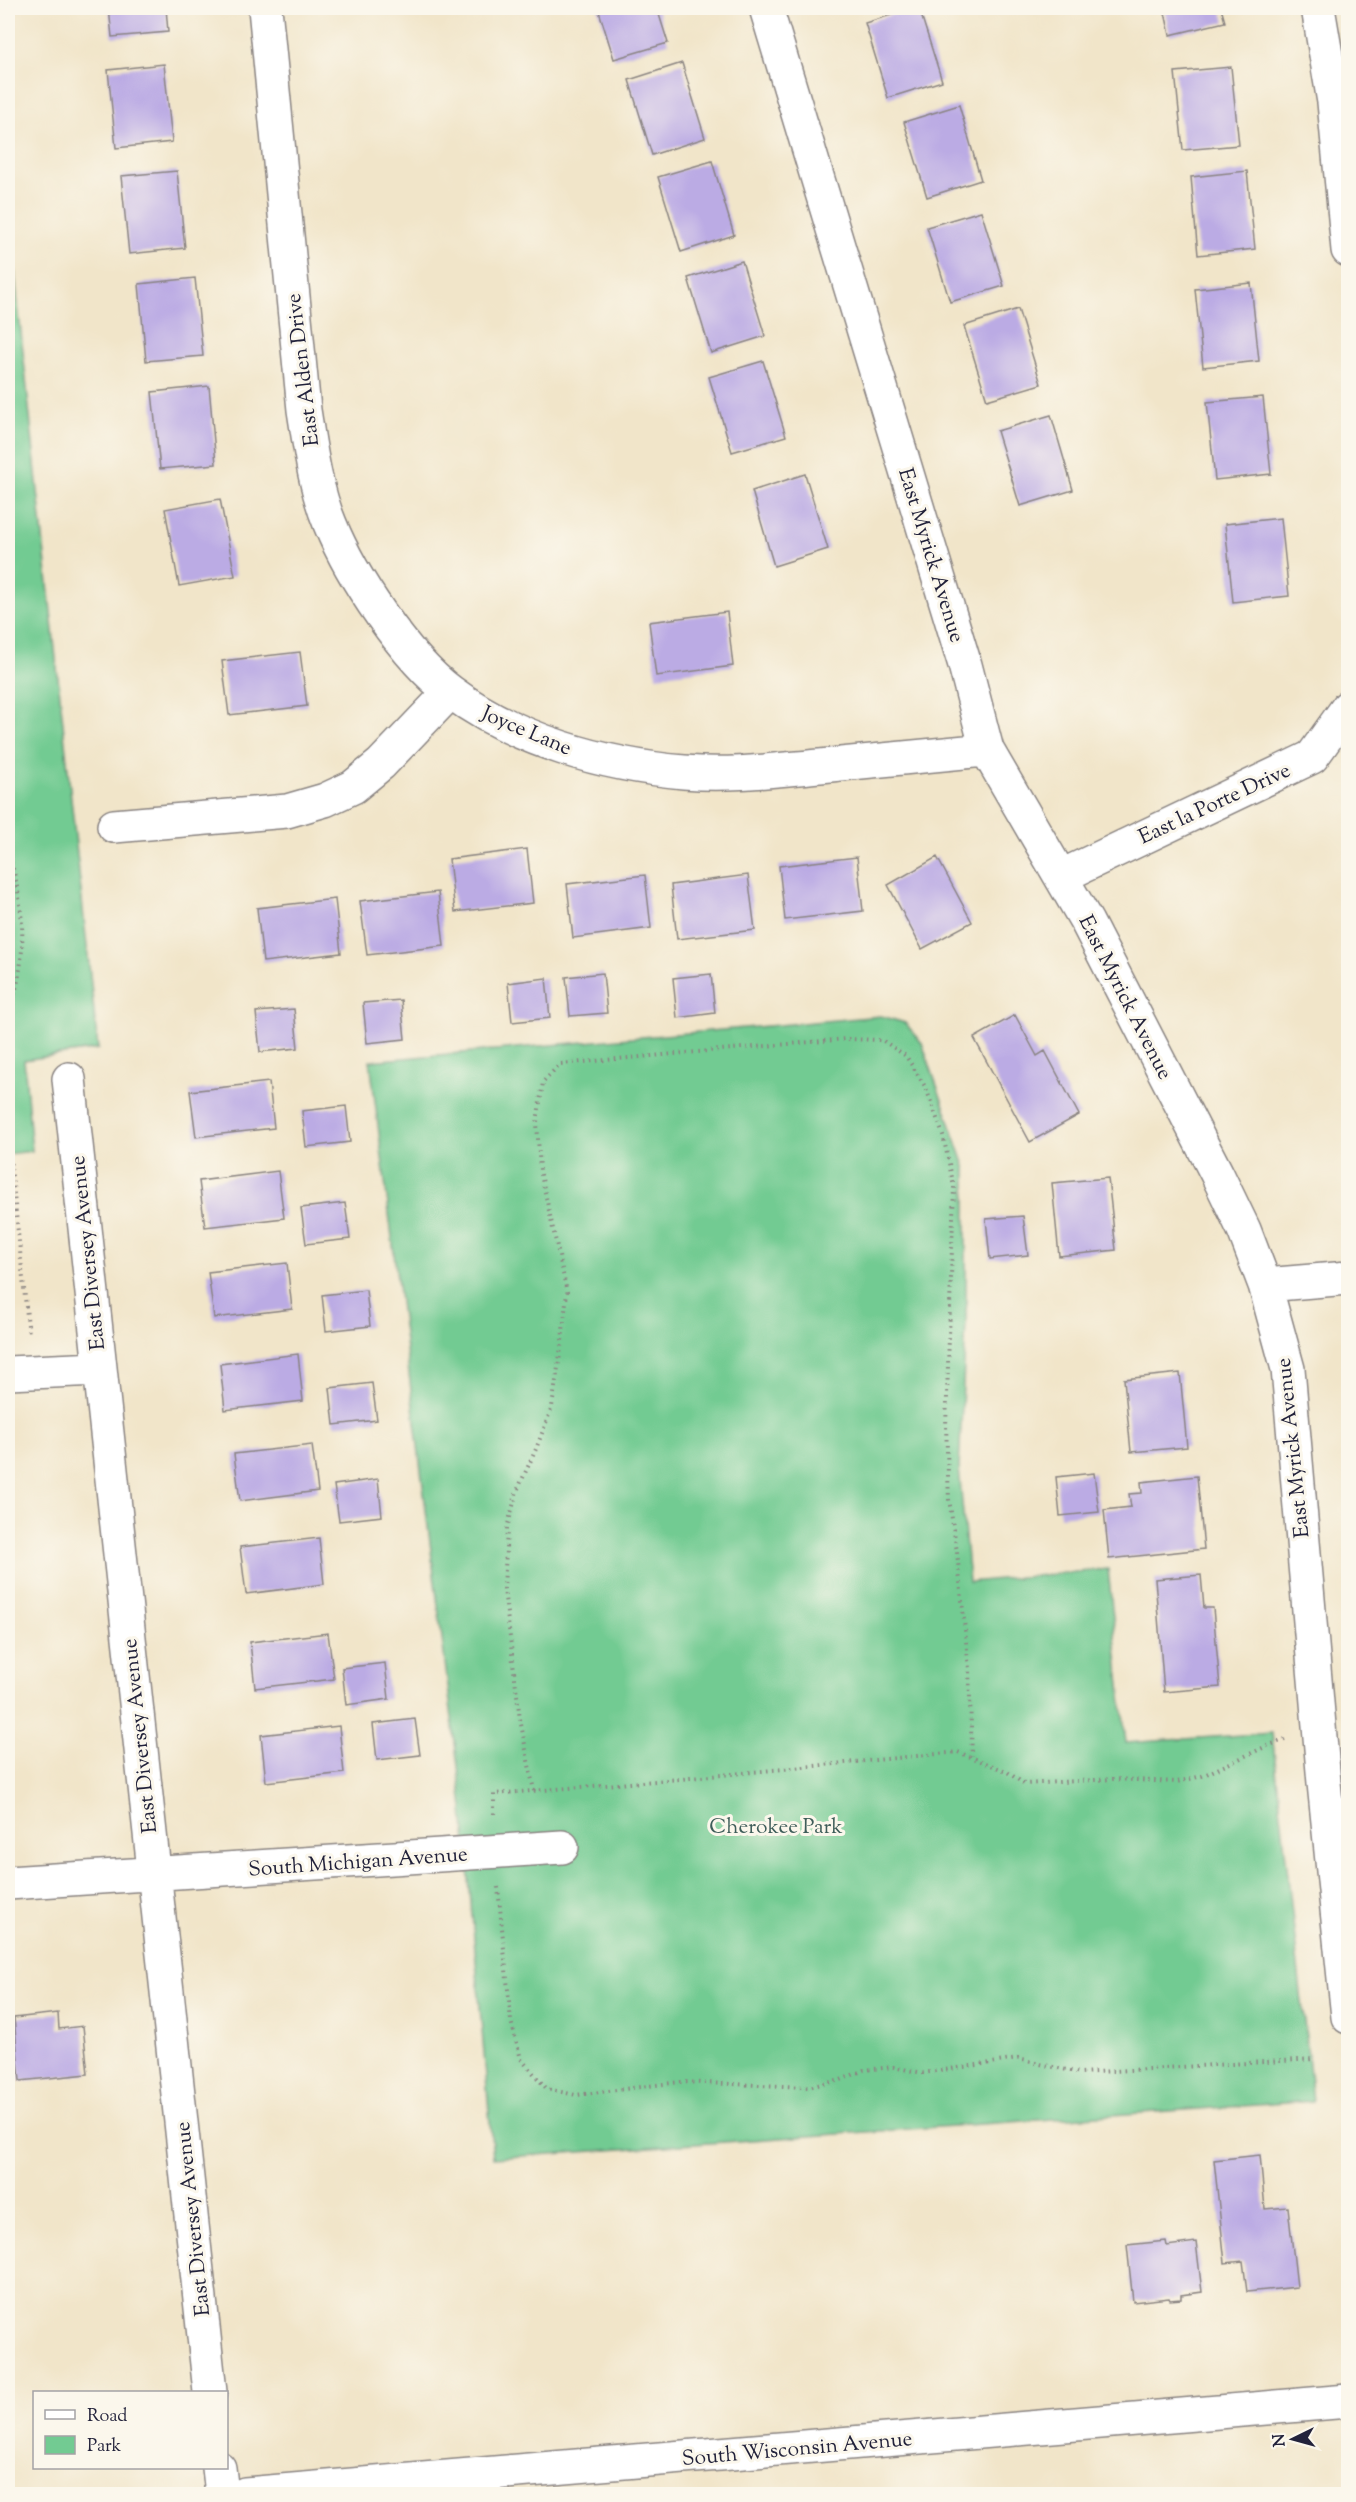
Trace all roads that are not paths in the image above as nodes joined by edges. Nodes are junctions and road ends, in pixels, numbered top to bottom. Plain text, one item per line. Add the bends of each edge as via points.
1 (265, 8) edge
2 (766, 8) edge
3 (1318, 8) edge
4 (1348, 250) edge
5 (450, 692) junction
6 (1348, 707) edge
7 (987, 750) junction
8 (114, 826) dead end
9 (1062, 876) junction
10 (69, 1079) dead end
11 (1348, 1278) edge
12 (1265, 1285) junction
13 (99, 1369) junction
14 (20, 1372) edge
15 (1336, 1781) edge
16 (562, 1847) dead end
17 (154, 1873) junction
18 (8, 1883) edge
19 (1348, 2017) edge
20 (210, 2391) edge
21 (1348, 2401) edge
22 (219, 2469) edge
23 (222, 2494) edge
24 (245, 2494) edge

1 - 5 street, East Alden Drive via 303,410 314,472 330,525 354,571 412,654
2 - 7 street, East Myrick Avenue via 965,665
3 - 4 street via 1334,102
5 - 7 street, Joyce Lane via 488,716 551,744 613,762 686,772 764,771
5 - 8 street via 381,764 353,787 325,800 287,811
6 - 9 street, East la Porte Drive via 1312,756
7 - 9 street, East Myrick Avenue
9 - 12 street, East Myrick Avenue via 1217,1174
10 - 13 street, East Diversey Avenue
11 - 12 street
12 - 15 street, East Myrick Avenue via 1287,1369 1319,1730
13 - 14 street
13 - 17 street, East Diversey Avenue
15 - 19 street, East Myrick Avenue
16 - 17 street, South Michigan Avenue
17 - 18 street, South Michigan Avenue
17 - 20 street, East Diversey Avenue
21 - 24 street, South Wisconsin Avenue
22 - 23 street

